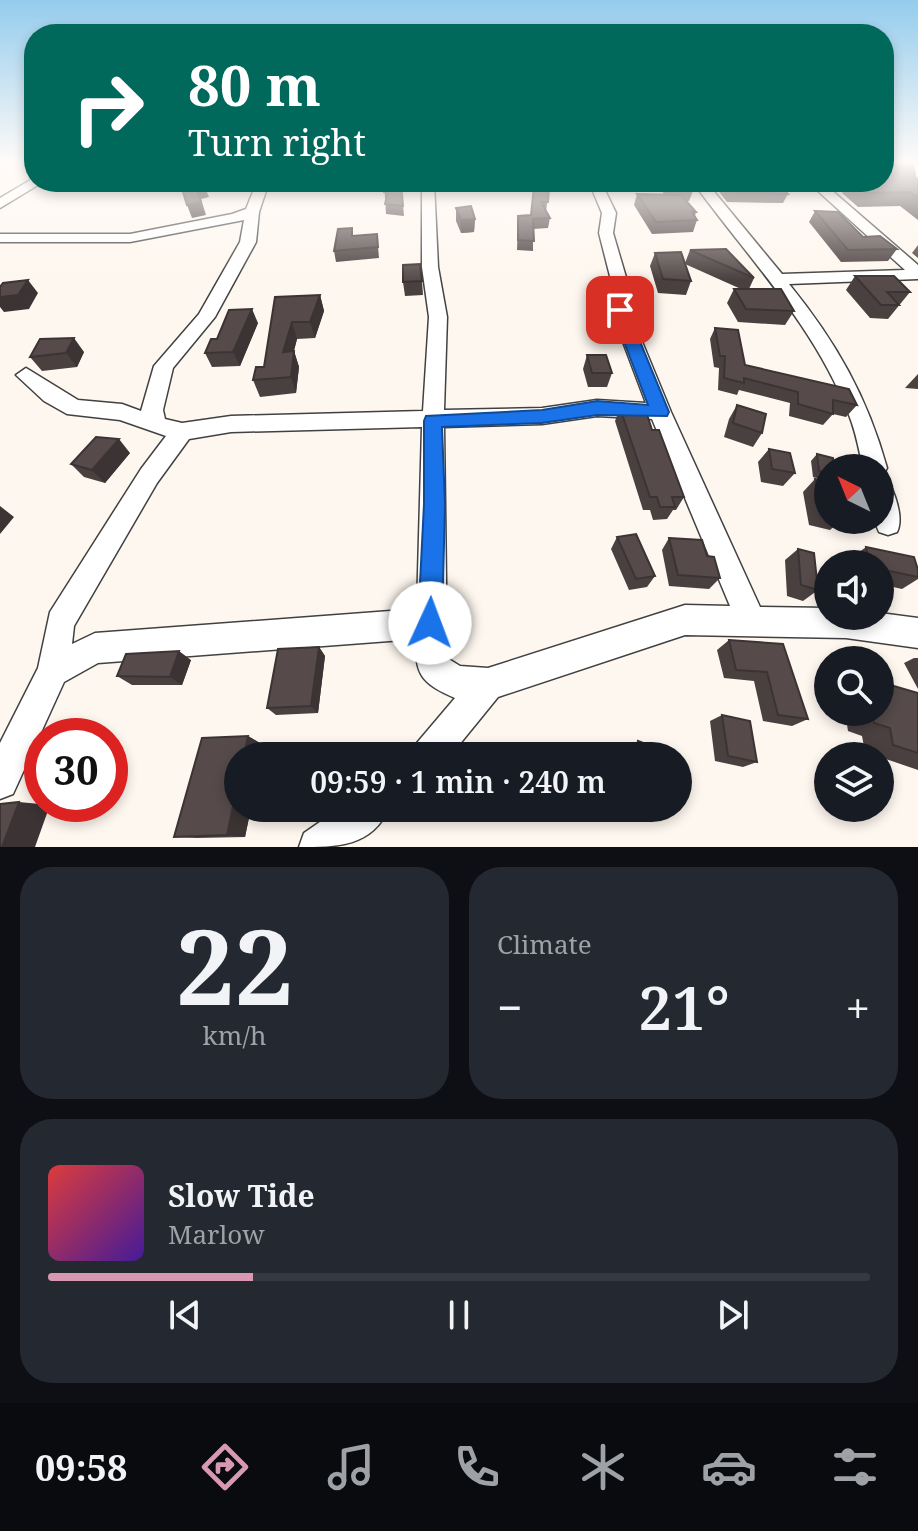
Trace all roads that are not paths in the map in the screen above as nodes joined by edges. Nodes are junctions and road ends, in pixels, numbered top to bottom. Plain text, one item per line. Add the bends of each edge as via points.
1 (256, 202) edge
2 (428, 202) edge
3 (604, 202) edge
4 (715, 202) edge
5 (836, 202) edge
6 (252, 212) junction
7 (0, 238) edge
8 (918, 273) edge
9 (779, 279) junction
10 (26, 375) dead end
11 (660, 412) junction
12 (433, 421) junction
13 (155, 425) junction
14 (182, 432) junction
15 (871, 454) edge
16 (752, 622) junction
17 (430, 623) junction
18 (918, 633) edge
19 (53, 671) junction
20 (488, 684) junction
21 (440, 742) edge
22 (0, 781) edge
23 (352, 822) edge
24 (318, 847) edge

1 - 6 street
2 - 12 street via 438,317
3 - 11 street via 620,310
4 - 9 street
5 - 8 street
6 - 7 street via 130,238
6 - 13 street via 248,242 206,317 164,366 152,410
8 - 9 street
9 - 15 street via 844,379
10 - 13 street via 75,408 122,412
11 - 12 street via 597,408
11 - 16 street
12 - 14 street via 231,424
12 - 17 street
13 - 14 street
14 - 19 street via 60,622
16 - 18 street via 846,623
16 - 20 street via 685,620
17 - 19 street via 95,648
17 - 20 street via 431,666 456,682
19 - 22 street
20 - 21 street
23 - 24 street

